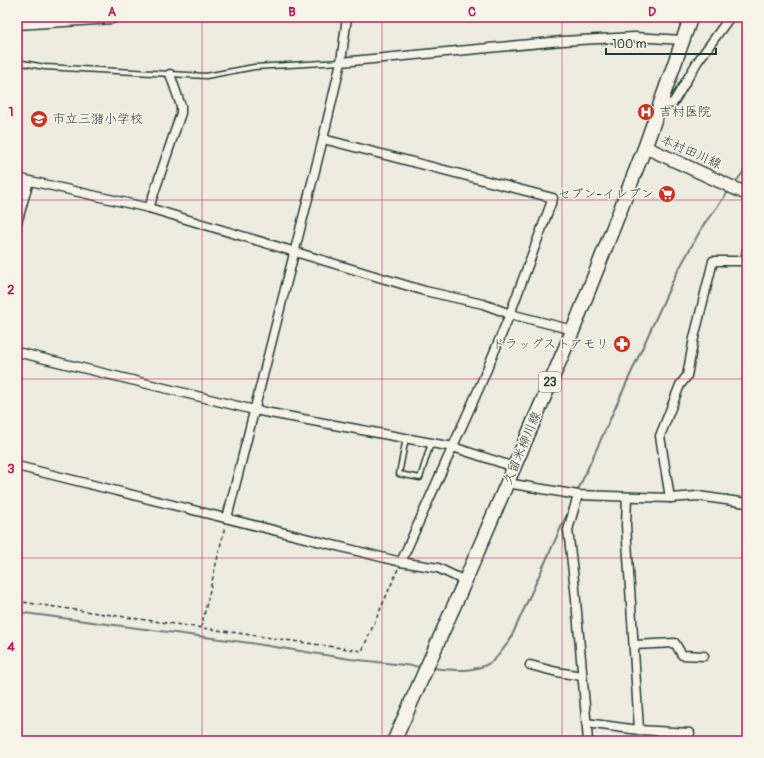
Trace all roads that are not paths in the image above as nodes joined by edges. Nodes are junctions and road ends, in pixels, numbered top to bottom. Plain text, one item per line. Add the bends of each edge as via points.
1 (112, 17) edge
2 (347, 17) edge
3 (691, 17) edge
4 (730, 17) edge
5 (32, 19) edge
6 (17, 23) edge
7 (683, 40) junction
8 (17, 62) edge
9 (341, 62) junction
10 (170, 74) junction
11 (661, 103) junction
12 (323, 139) junction
13 (645, 147) junction
14 (17, 178) edge
15 (29, 180) junction
16 (744, 193) edge
17 (149, 208) junction
18 (17, 224) edge
19 (747, 250) edge
20 (294, 252) junction
21 (510, 314) junction
22 (573, 330) junction
23 (17, 352) edge
24 (254, 410) junction
25 (406, 438) junction
26 (431, 443) junction
27 (453, 447) junction
28 (17, 466) edge
29 (514, 467) junction
30 (507, 483) junction
31 (578, 495) junction
32 (627, 497) junction
33 (670, 498) junction
34 (747, 503) edge
35 (227, 518) junction
36 (401, 562) junction
37 (466, 581) junction
38 (634, 645) junction
39 (704, 656) dead end
40 (530, 665) dead end
41 (582, 676) junction
42 (586, 723) junction
43 (639, 730) junction
44 (690, 733) dead end
45 (394, 741) edge
46 (588, 741) edge

1 - 5 main road
2 - 9 street
3 - 7 main road, 久留米柳川線 / 23
4 - 11 street via 698,61 673,103
5 - 6 main road
7 - 9 street via 634,37 562,41
7 - 11 main road, 久留米柳川線 / 23
8 - 10 lane via 45,67
9 - 10 lane via 254,67 206,76
9 - 12 street
10 - 17 street via 180,113
11 - 13 main road, 久留米柳川線 / 23
12 - 20 street
12 - 21 street via 553,198
13 - 16 main road, 本村田川線
13 - 22 main road, 久留米柳川線 / 23
14 - 15 street
15 - 17 street
15 - 18 street
17 - 20 street
19 - 33 street via 745,261 714,261 694,338 688,376 680,386 660,436
20 - 21 street via 425,291 483,304
20 - 24 street
21 - 22 street
21 - 27 street
22 - 29 main road, 久留米柳川線 / 23
23 - 24 street
24 - 25 street
24 - 35 street
25 - 26 street
25 - 26 lane via 399,474 420,478
26 - 27 street
27 - 29 street
27 - 36 street
28 - 35 street
29 - 30 main road, 久留米柳川線 / 23
30 - 31 street
30 - 37 main road, 久留米柳川線 / 23
31 - 32 street
31 - 41 street via 568,530
32 - 33 street
32 - 38 street via 626,525
33 - 34 street via 698,496
35 - 36 street
36 - 37 street via 438,568
37 - 45 main road, 久留米柳川線 / 23
38 - 39 street via 676,643 682,655
38 - 43 street
40 - 41 street
41 - 42 street
42 - 43 street
42 - 46 street
43 - 44 street

